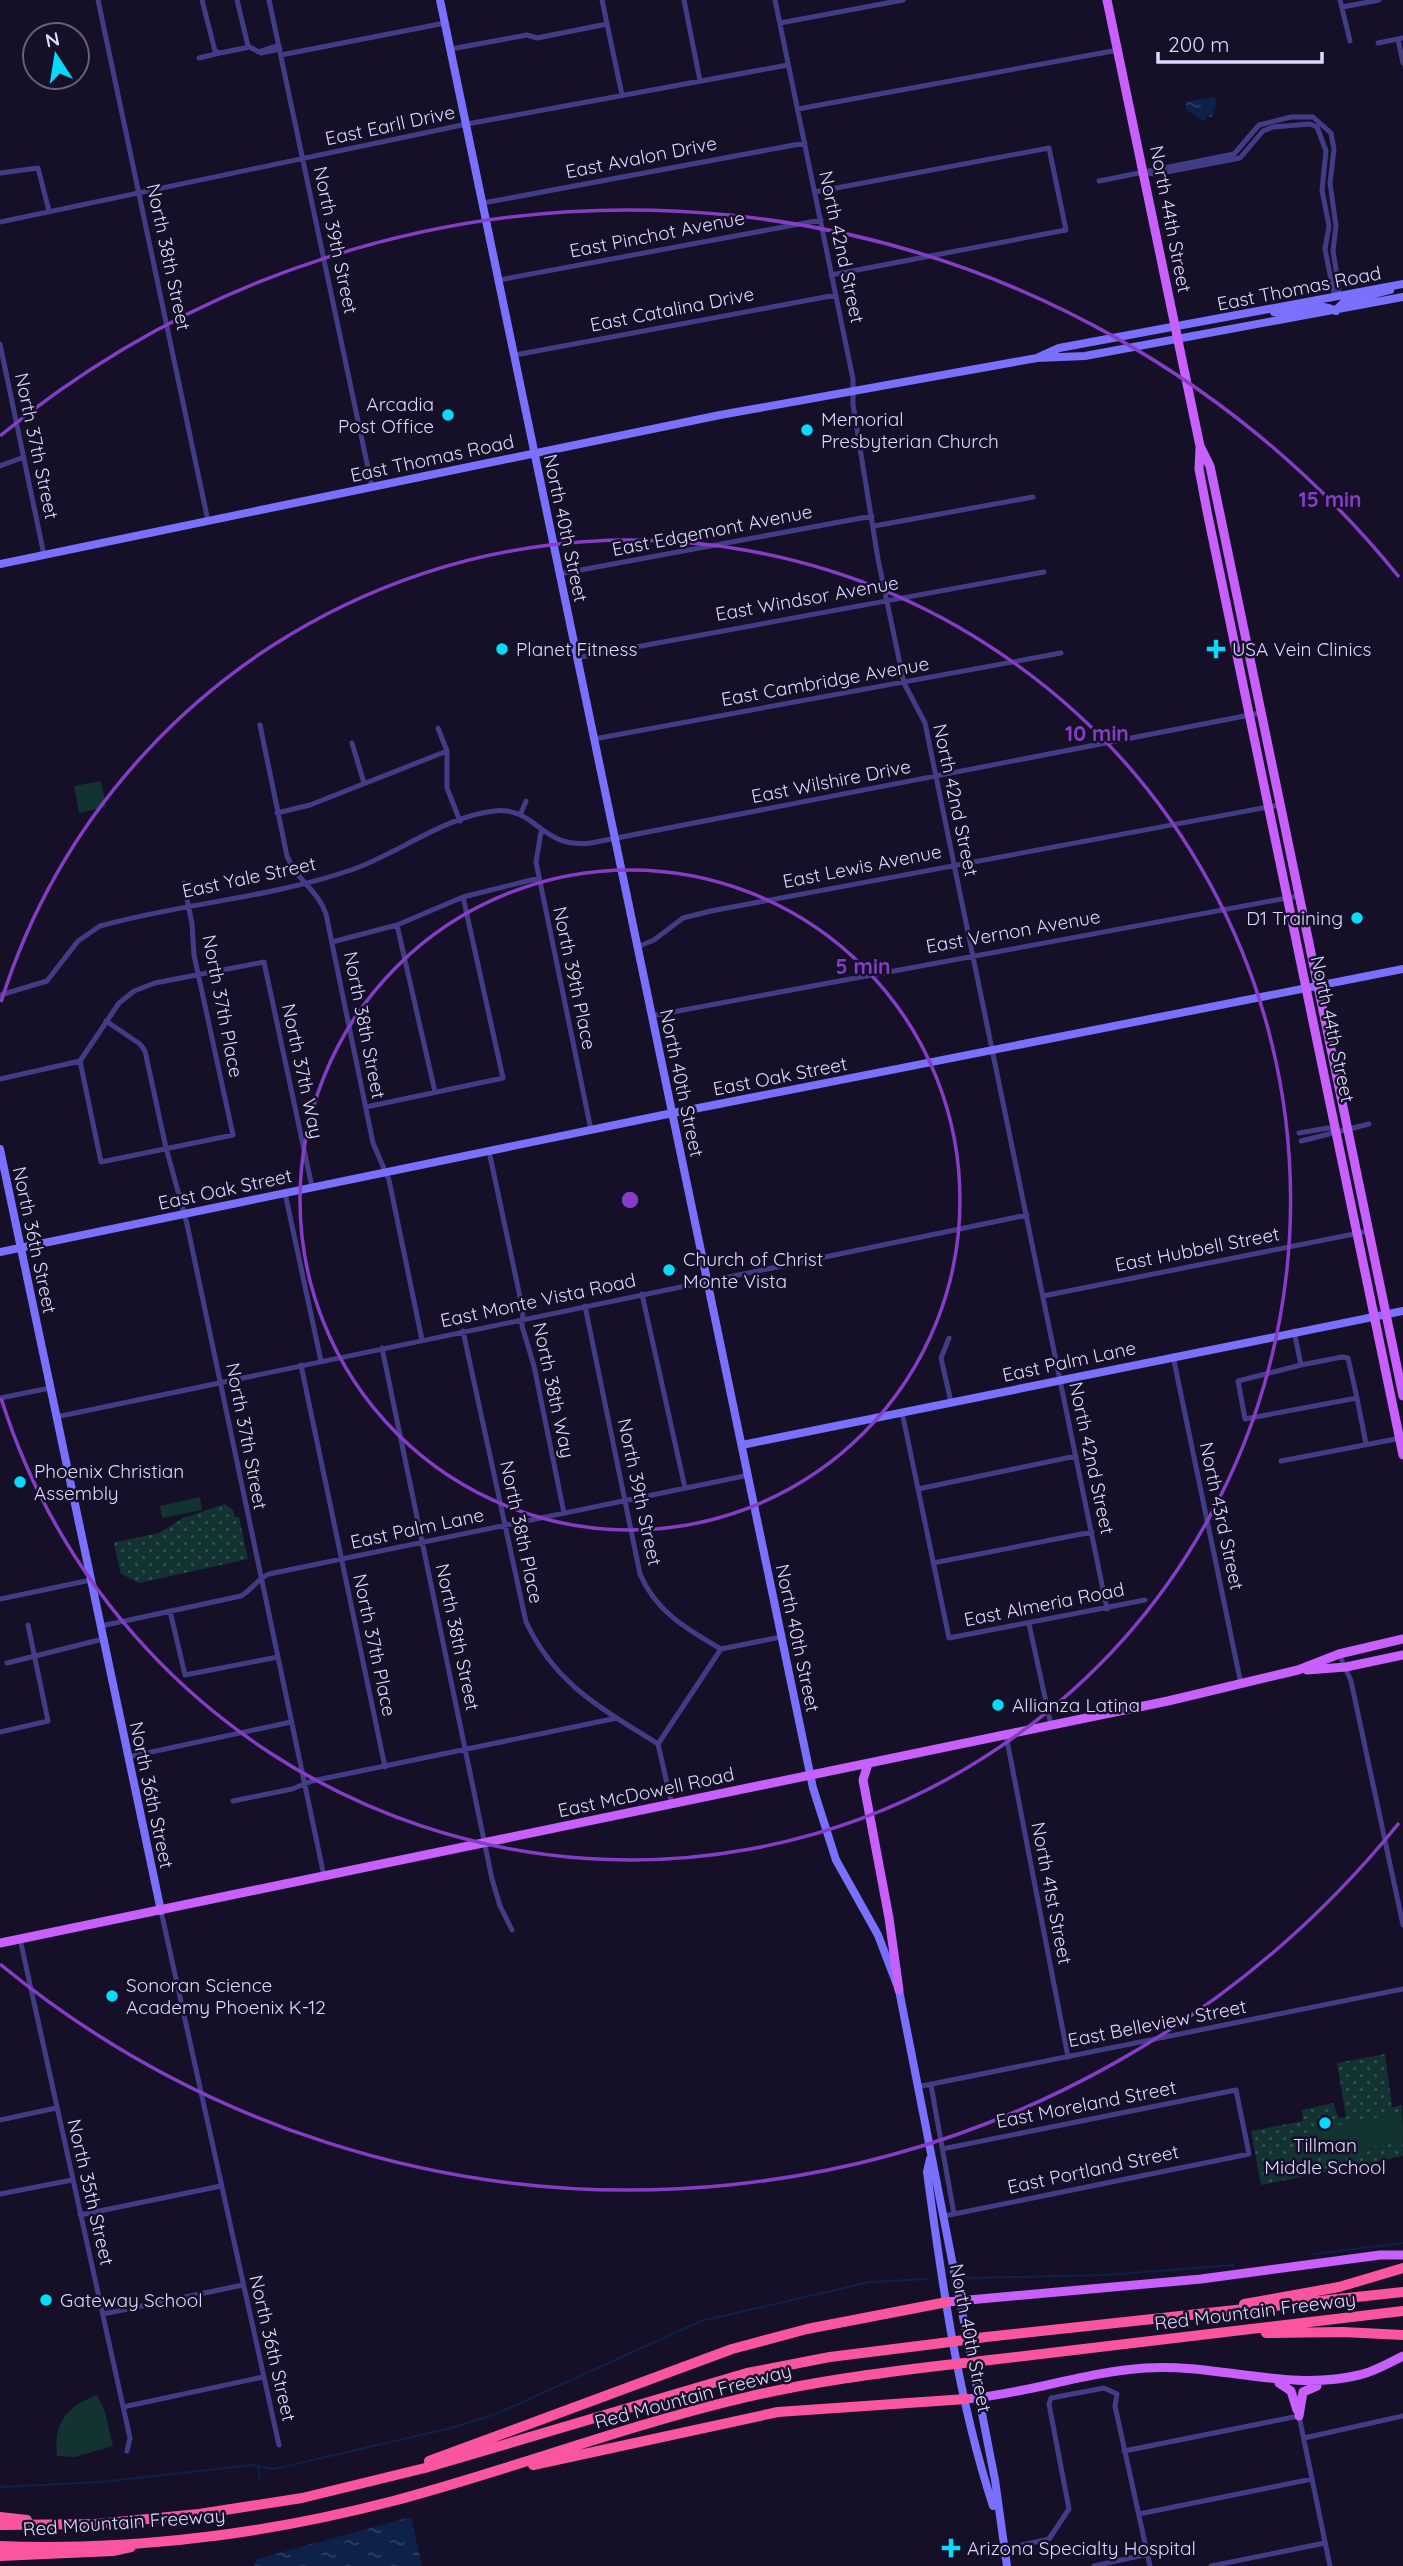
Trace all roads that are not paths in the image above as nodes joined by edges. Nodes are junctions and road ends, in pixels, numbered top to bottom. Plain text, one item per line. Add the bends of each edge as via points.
1 (98, 0) edge
2 (202, 0) edge
3 (237, 0) edge
4 (270, 0) edge
5 (440, 0) edge
6 (602, 0) edge
7 (684, 0) edge
8 (775, 0) edge
9 (903, 0) edge
10 (1107, 0) edge
11 (1378, 0) edge
12 (1341, 4) edge
13 (445, 23) junction
14 (780, 23) junction
15 (607, 24) junction
16 (1401, 39) edge
17 (1350, 41) dead end
18 (1378, 43) dead end
19 (250, 47) junction
20 (280, 49) junction
21 (451, 49) junction
22 (1118, 50) junction
23 (220, 53) junction
24 (199, 58) dead end
25 (1403, 63) edge
26 (788, 65) junction
27 (700, 80) junction
28 (622, 95) junction
29 (797, 109) junction
30 (467, 124) junction
31 (805, 143) junction
32 (303, 160) junction
33 (1143, 172) junction
34 (0, 173) edge
35 (1099, 181) dead end
36 (815, 191) junction
37 (139, 192) junction
38 (483, 203) junction
39 (49, 211) junction
40 (821, 220) junction
41 (0, 222) edge
42 (831, 275) junction
43 (499, 280) junction
44 (1401, 285) edge
45 (835, 295) junction
46 (1338, 297) junction
47 (1403, 297) edge
48 (1264, 310) junction
49 (1336, 311) junction
50 (1175, 327) junction
51 (1178, 339) junction
52 (0, 344) edge
53 (515, 355) junction
54 (1037, 358) junction
55 (853, 391) junction
56 (1200, 446) junction
57 (534, 452) junction
58 (24, 457) junction
59 (0, 466) edge
60 (372, 487) junction
61 (1032, 498) dead end
62 (872, 516) junction
63 (208, 521) junction
64 (874, 526) junction
65 (44, 555) junction
66 (0, 564) edge
67 (1044, 572) dead end
68 (558, 574) junction
69 (886, 599) junction
70 (1061, 653) dead end
71 (576, 658) junction
72 (1249, 659) junction
73 (1237, 661) junction
74 (904, 683) junction
75 (1260, 713) junction
76 (1249, 715) junction
77 (260, 725) dead end
78 (438, 728) dead end
79 (594, 740) junction
80 (352, 743) dead end
81 (447, 751) junction
82 (936, 777) junction
83 (364, 783) junction
84 (526, 801) dead end
85 (1279, 805) junction
86 (1268, 808) junction
87 (277, 813) junction
88 (521, 813) junction
89 (460, 821) junction
90 (541, 832) junction
91 (614, 839) junction
92 (954, 865) junction
93 (539, 878) junction
94 (184, 883) dead end
95 (304, 883) junction
96 (1298, 896) junction
97 (463, 897) junction
98 (1287, 897) junction
99 (189, 907) junction
100 (397, 925) junction
101 (332, 942) junction
102 (637, 947) junction
103 (972, 954) junction
104 (1403, 969) edge
105 (198, 974) junction
106 (1318, 986) junction
107 (1307, 988) junction
108 (0, 995) edge
109 (651, 1016) junction
110 (106, 1021) junction
111 (993, 1050) junction
112 (80, 1061) junction
113 (0, 1079) edge
114 (435, 1092) junction
115 (366, 1107) junction
116 (672, 1114) junction
117 (1370, 1124) dead end
118 (1342, 1129) junction
119 (591, 1130) junction
120 (1300, 1133) dead end
121 (1301, 1141) dead end
122 (0, 1149) edge
123 (166, 1149) junction
124 (489, 1151) junction
125 (2, 1170) edge
126 (386, 1172) junction
127 (312, 1187) junction
128 (285, 1193) junction
129 (184, 1214) junction
130 (1027, 1215) junction
131 (1369, 1231) junction
132 (1357, 1233) junction
133 (21, 1248) junction
134 (0, 1252) edge
135 (707, 1281) junction
136 (642, 1294) junction
137 (1043, 1296) junction
138 (585, 1307) junction
139 (1403, 1311) edge
140 (1386, 1314) junction
141 (1375, 1315) junction
142 (522, 1319) junction
143 (463, 1331) junction
144 (1294, 1331) junction
145 (949, 1338) dead end
146 (422, 1340) junction
147 (382, 1348) junction
148 (1173, 1356) junction
149 (321, 1361) junction
150 (301, 1365) junction
151 (1301, 1365) junction
152 (1060, 1380) junction
153 (220, 1382) junction
154 (50, 1388) junction
155 (1403, 1396) edge
156 (0, 1398) edge
157 (1357, 1398) junction
158 (951, 1402) junction
159 (902, 1412) junction
160 (56, 1416) junction
161 (1401, 1438) edge
162 (1366, 1444) junction
163 (742, 1445) junction
164 (1403, 1455) edge
165 (1076, 1456) junction
166 (1280, 1461) dead end
167 (749, 1475) junction
168 (685, 1488) junction
169 (918, 1489) junction
170 (625, 1501) junction
171 (564, 1513) junction
172 (504, 1526) junction
173 (1091, 1532) junction
174 (422, 1543) junction
175 (341, 1560) junction
176 (933, 1563) junction
177 (261, 1577) junction
178 (91, 1580) junction
179 (0, 1599) edge
180 (1145, 1600) dead end
181 (1107, 1609) junction
182 (170, 1611) junction
183 (1029, 1624) junction
184 (28, 1625) dead end
185 (101, 1626) junction
186 (782, 1636) junction
187 (103, 1639) junction
188 (1403, 1639) edge
189 (721, 1649) junction
190 (1339, 1654) junction
191 (35, 1655) junction
192 (1403, 1655) edge
193 (278, 1657) junction
194 (7, 1664) dead end
195 (1346, 1667) junction
196 (1298, 1670) junction
197 (1241, 1684) junction
198 (617, 1718) junction
199 (291, 1723) junction
200 (1051, 1725) junction
201 (0, 1732) edge
202 (1006, 1735) junction
203 (659, 1744) junction
204 (466, 1750) junction
205 (128, 1757) junction
206 (868, 1764) junction
207 (385, 1767) junction
208 (810, 1776) junction
209 (304, 1784) junction
210 (233, 1801) dead end
211 (671, 1805) junction
212 (485, 1843) junction
213 (324, 1876) junction
214 (161, 1910) junction
215 (1403, 1925) edge
216 (512, 1930) dead end
217 (20, 1939) junction
218 (0, 1943) edge
219 (1403, 1989) edge
220 (899, 1990) junction
221 (1068, 2057) junction
222 (931, 2085) junction
223 (917, 2087) junction
224 (56, 2109) junction
225 (0, 2120) edge
226 (942, 2149) junction
227 (1249, 2154) joint
228 (930, 2159) junction
229 (72, 2180) junction
230 (221, 2186) junction
231 (0, 2194) edge
232 (954, 2214) junction
233 (80, 2215) junction
234 (944, 2216) junction
235 (1403, 2255) edge
236 (1400, 2269) edge
237 (243, 2285) junction
238 (1403, 2292) edge
239 (961, 2300) junction
240 (947, 2302) junction
241 (1403, 2311) edge
242 (1203, 2313) junction
243 (103, 2314) junction
244 (1403, 2335) edge
245 (1168, 2340) junction
246 (1403, 2356) edge
247 (1359, 2375) junction
248 (1261, 2376) junction
249 (263, 2377) junction
250 (978, 2398) junction
251 (966, 2399) junction
252 (123, 2407) junction
253 (1299, 2416) junction
254 (1403, 2416) edge
255 (1304, 2438) junction
256 (279, 2445) dead end
257 (127, 2451) dead end
258 (1124, 2451) junction
259 (491, 2472) junction
260 (383, 2479) junction
261 (1312, 2479) junction
262 (1139, 2514) junction
263 (0, 2517) edge
264 (136, 2520) junction
265 (998, 2521) junction
266 (0, 2525) edge
267 (156, 2541) junction
268 (1325, 2543) junction
269 (0, 2546) edge
270 (1004, 2549) junction
271 (1148, 2554) junction
272 (0, 2556) edge
273 (1007, 2566) edge
274 (1094, 2566) edge
275 (1150, 2566) edge
276 (1212, 2566) edge
277 (1330, 2566) edge

1 - 37 street, North 38th Street
2 - 23 street via 211,44
3 - 19 street
4 - 20 street, North 39th Street
5 - 13 main road, North 40th Street
6 - 15 street
7 - 27 street
8 - 14 street, North 42nd Street
9 - 14 street
10 - 22 main road, North 44th Street
11 - 12 street
12 - 17 street
13 - 20 street
13 - 21 main road, North 40th Street
14 - 26 street, North 42nd Street
15 - 21 street
15 - 28 street
16 - 18 street
16 - 25 street
19 - 20 street via 258,52
19 - 23 street
20 - 32 street, North 39th Street
21 - 30 main road, North 40th Street
22 - 29 street
22 - 33 main road, North 44th Street
23 - 24 street
26 - 27 street, East Earll Drive
26 - 29 street, North 42nd Street
27 - 28 street, East Earll Drive
28 - 30 street, East Earll Drive
29 - 31 street, North 42nd Street
30 - 32 street, East Earll Drive
30 - 38 main road, North 40th Street
31 - 36 street, North 42nd Street
31 - 38 street, East Avalon Drive
32 - 37 street, East Earll Drive
32 - 60 street, North 39th Street
33 - 35 street
33 - 46 street via 1156,174 1231,161 1273,127 1317,127 1326,151 1322,190 1329,226 1325,249 1332,290
33 - 50 main road, North 44th Street
34 - 39 street via 38,168
36 - 40 street, North 42nd Street
36 - 42 street via 1049,148 1066,230
37 - 39 street, East Earll Drive
37 - 63 street, North 38th Street
38 - 43 main road, North 40th Street
39 - 41 street, East Earll Drive
40 - 42 street, North 42nd Street
40 - 43 street, East Pinchot Avenue
42 - 45 street, North 42nd Street
43 - 53 main road, North 40th Street
44 - 46 main road, East Thomas Road
44 - 49 main road via 1345,302
45 - 53 street, East Catalina Drive
45 - 55 street, North 42nd Street
46 - 48 main road, East Thomas Road
47 - 49 main road, East Thomas Road
48 - 49 main road via 1284,313 1324,306
48 - 50 main road, East Thomas Road
49 - 51 main road, East Thomas Road
50 - 51 main road, North 44th Street
50 - 54 main road, East Thomas Road via 1059,348
51 - 54 main road, East Thomas Road via 1066,359
51 - 56 main road, North 44th Street
52 - 58 street, North 37th Street
53 - 57 main road, North 40th Street
54 - 55 main road, East Thomas Road
55 - 57 main road, East Thomas Road
55 - 62 street, North 42nd Street
56 - 72 main road, North 44th Street via 1210,466
56 - 73 main road, North 44th Street via 1199,469
57 - 60 main road, East Thomas Road
57 - 68 main road, North 40th Street
58 - 59 street
58 - 65 street, North 37th Street
60 - 63 main road, East Thomas Road
61 - 64 street
62 - 64 street, North 42nd Street
62 - 68 street, East Edgemont Avenue
63 - 65 main road, East Thomas Road
64 - 69 street, North 42nd Street
65 - 66 main road, East Thomas Road
67 - 69 street, East Windsor Avenue
68 - 71 main road, North 40th Street
69 - 71 street, East Windsor Avenue
69 - 74 street, North 42nd Street
70 - 74 street, East Cambridge Avenue
71 - 79 main road, North 40th Street
72 - 73 street
72 - 75 main road, North 44th Street
73 - 76 main road, North 44th Street
74 - 79 street, East Cambridge Avenue
74 - 82 street, North 42nd Street via 922,714
75 - 76 street, East Wilshire Drive
75 - 85 main road, North 44th Street
76 - 82 street, East Wilshire Drive
76 - 86 main road, North 44th Street
77 - 87 street, North 38th Street
78 - 81 street
79 - 91 main road, North 40th Street
80 - 83 street
81 - 83 street
81 - 89 street via 447,788
82 - 91 street, East Wilshire Drive
82 - 92 street, North 42nd Street
83 - 87 street
84 - 88 street
85 - 86 street, East Lewis Avenue
85 - 96 main road, North 44th Street
86 - 92 street, East Lewis Avenue
86 - 98 main road, North 44th Street
87 - 95 street, North 38th Street via 286,856
88 - 89 street, East Yale Street via 493,811
88 - 90 street
89 - 95 street, East Yale Street via 351,870
90 - 91 street via 572,844
90 - 93 street, North 39th Place via 535,854
91 - 102 main road, North 40th Street
92 - 102 street, East Lewis Avenue via 682,918
92 - 103 street, North 42nd Street
93 - 97 street
93 - 119 street, North 39th Place
94 - 99 street, North 37th Place
95 - 99 street, East Yale Street
95 - 101 street, North 38th Street via 323,906
96 - 98 street, East Vernon Avenue
96 - 106 main road, North 44th Street
97 - 100 street
97 - 114 street via 503,1078
98 - 103 street, East Vernon Avenue
98 - 107 main road, North 44th Street
99 - 105 street, North 37th Place
99 - 108 street, East Yale Street via 100,926 78,941 47,981
100 - 101 street
100 - 114 street
101 - 115 street, North 38th Street
102 - 109 main road, North 40th Street
103 - 109 street, East Vernon Avenue
103 - 111 street, North 42nd Street
104 - 106 main road, East Oak Street
105 - 110 street via 134,991
105 - 123 street, North 37th Place via 233,1135
105 - 127 street, North 37th Way via 264,962
106 - 107 main road, East Oak Street
106 - 118 main road, North 44th Street
107 - 111 main road, East Oak Street
107 - 118 main road, North 44th Street
109 - 116 main road, North 40th Street
110 - 112 street
110 - 123 street, North 37th Street via 145,1051
111 - 116 main road, East Oak Street
111 - 130 street, North 42nd Street
112 - 113 street
112 - 123 street via 101,1162
114 - 115 street
115 - 126 street, North 38th Street via 375,1150
116 - 119 main road, East Oak Street
116 - 135 main road, North 40th Street
117 - 118 street
118 - 120 street
118 - 121 street
118 - 131 main road, North 44th Street
118 - 132 main road, North 44th Street
119 - 124 main road, East Oak Street
122 - 125 main road, North 36th Street
123 - 129 street, North 37th Street
124 - 126 main road, East Oak Street
124 - 142 street, North 38th Way
125 - 133 main road, North 36th Street
126 - 127 main road, East Oak Street
126 - 146 street, North 38th Street
127 - 128 main road, East Oak Street
128 - 129 main road, East Oak Street
128 - 149 street
129 - 133 main road, East Oak Street
129 - 153 street, North 37th Street
130 - 135 street, East Monte Vista Road
130 - 137 street, North 42nd Street
131 - 132 street, East Hubbell Street
131 - 140 main road, North 44th Street
132 - 137 street, East Hubbell Street
132 - 141 main road, North 44th Street
133 - 134 main road, East Oak Street
133 - 154 main road, North 36th Street
135 - 136 street, East Monte Vista Road
135 - 163 main road, North 40th Street
136 - 138 street, East Monte Vista Road
136 - 168 street
137 - 152 street, North 42nd Street
138 - 142 street, East Monte Vista Road
138 - 170 street, North 39th Street
139 - 140 main road, East Palm Lane
140 - 141 main road, East Palm Lane
140 - 155 main road, North 44th Street
141 - 144 main road, East Palm Lane
141 - 161 main road, North 44th Street
142 - 143 street, East Monte Vista Road
142 - 171 street, North 38th Way
143 - 146 street, East Monte Vista Road
143 - 172 street, North 38th Place
144 - 148 main road, East Palm Lane
144 - 151 street
145 - 158 street via 941,1358
146 - 147 street, East Monte Vista Road
147 - 149 street, East Monte Vista Road
147 - 174 street, North 38th Street
148 - 152 main road, East Palm Lane
148 - 197 street, North 43rd Street
149 - 150 street, East Monte Vista Road
150 - 153 street, East Monte Vista Road
150 - 175 street, North 37th Place
151 - 157 street via 1348,1359
151 - 157 street via 1238,1381 1242,1415 1250,1420
152 - 158 main road, East Palm Lane
152 - 165 street, North 42nd Street
153 - 160 street, East Monte Vista Road
153 - 177 street, North 37th Street
154 - 156 street
154 - 160 main road, North 36th Street
157 - 162 street
158 - 159 main road, East Palm Lane
159 - 163 main road, East Palm Lane
159 - 169 street
160 - 178 main road, North 36th Street
161 - 162 street
161 - 164 main road, North 44th Street
162 - 166 street
163 - 167 main road, North 40th Street
165 - 169 street
165 - 173 street, North 42nd Street
167 - 168 street, East Palm Lane
167 - 186 main road, North 40th Street
168 - 170 street, East Palm Lane
169 - 176 street
170 - 171 street, East Palm Lane
170 - 189 street, North 39th Street via 646,1588 680,1625
171 - 172 street, East Palm Lane
172 - 174 street, East Palm Lane
172 - 198 street, North 38th Place via 523,1614 537,1644 563,1679
173 - 176 street
173 - 181 street, North 42nd Street
174 - 175 street, East Palm Lane
174 - 204 street, North 38th Street
175 - 177 street, East Palm Lane
175 - 207 street, North 37th Place
176 - 183 street, East Almeria Road via 949,1638
177 - 182 street, East Palm Lane via 241,1596
177 - 193 street, North 37th Street
178 - 179 street
178 - 185 main road, North 36th Street
180 - 181 street, East Almeria Road
181 - 183 street, East Almeria Road
182 - 185 street, East Palm Lane
182 - 193 street via 184,1675
183 - 200 street
184 - 191 street
185 - 187 main road, North 36th Street
186 - 189 street
186 - 208 main road, North 40th Street
187 - 191 street
187 - 205 main road, North 36th Street
188 - 190 main road, East McDowell Road
189 - 203 street
190 - 195 street
190 - 196 main road, East McDowell Road
191 - 194 street
191 - 201 street via 48,1721
192 - 195 main road, East McDowell Road
193 - 199 street, North 37th Street
195 - 196 main road, East McDowell Road
195 - 215 street
196 - 197 main road, East McDowell Road
197 - 200 main road, East McDowell Road
198 - 203 street, North 38th Place
198 - 204 street
199 - 205 street
199 - 209 street, North 37th Street
200 - 202 main road, East McDowell Road
202 - 206 main road, East McDowell Road
202 - 221 street, North 41st Street
203 - 211 street
204 - 207 street
204 - 212 street, North 38th Street
205 - 214 main road, North 36th Street
206 - 208 main road, East McDowell Road
206 - 220 main road via 863,1780
207 - 209 street
208 - 211 main road, East McDowell Road
208 - 220 main road, North 40th Street via 836,1860 878,1935
209 - 210 street
209 - 213 street, North 37th Street
211 - 212 main road, East McDowell Road
212 - 213 main road, East McDowell Road
212 - 216 street, North 38th Street via 495,1893
213 - 214 main road, East McDowell Road
214 - 217 main road, East McDowell Road
214 - 230 street, North 36th Street
217 - 218 main road, East McDowell Road
217 - 224 street, North 35th Street
219 - 221 street, East Belleview Street
220 - 223 main road, North 40th Street
221 - 222 street, East Belleview Street
222 - 223 street, East Belleview Street
222 - 226 street
223 - 228 main road, North 40th Street
224 - 225 street
224 - 229 street, North 35th Street
226 - 227 street, East Moreland Street via 1236,2090
226 - 232 street
227 - 232 street, East Portland Street
228 - 234 main road, North 40th Street
228 - 240 main road, North 40th Street via 928,2180
229 - 231 street
229 - 233 street, North 35th Street
230 - 233 street
230 - 237 street, North 36th Street
232 - 234 street, East Portland Street
233 - 243 street, North 35th Street
234 - 239 main road, North 40th Street
235 - 239 main road, Red Mountain Freeway
236 - 242 highway via 1339,2287
237 - 243 street
237 - 249 street, North 36th Street
238 - 242 highway, Red Mountain Freeway
239 - 240 main road, Red Mountain Freeway
239 - 250 main road, North 40th Street
240 - 251 main road, North 40th Street
240 - 260 highway via 807,2329 716,2354
241 - 245 highway, Red Mountain Freeway
242 - 260 highway, Red Mountain Freeway, bridge via 830,2357 736,2376
243 - 252 street, North 35th Street
244 - 245 highway via 1317,2332
245 - 259 highway, Red Mountain Freeway, bridge via 820,2382 742,2398
246 - 247 main road
247 - 248 main road via 1306,2382
247 - 253 main road via 1307,2388 1300,2397
248 - 250 main road via 1203,2368 1135,2369
248 - 253 main road via 1290,2389
249 - 252 street
249 - 256 street, North 36th Street
250 - 251 main road
250 - 265 main road, North 40th Street via 995,2480
251 - 259 highway via 778,2412
251 - 265 main road, North 40th Street
252 - 257 street, North 35th Street via 130,2438
253 - 255 street
253 - 258 street
254 - 255 street
255 - 261 street
258 - 262 street
258 - 270 street via 1117,2394 1104,2388 1051,2398 1069,2509 1049,2539
259 - 267 highway, Red Mountain Freeway via 335,2514
260 - 264 highway, Red Mountain Freeway via 261,2505
261 - 262 street
261 - 268 street
262 - 271 street
263 - 264 highway
264 - 266 highway, Red Mountain Freeway
265 - 270 main road, North 40th Street
267 - 269 highway, Red Mountain Freeway
267 - 272 highway via 113,2551
268 - 276 street
268 - 277 street
270 - 273 main road, North 40th Street
271 - 274 street
271 - 275 street

